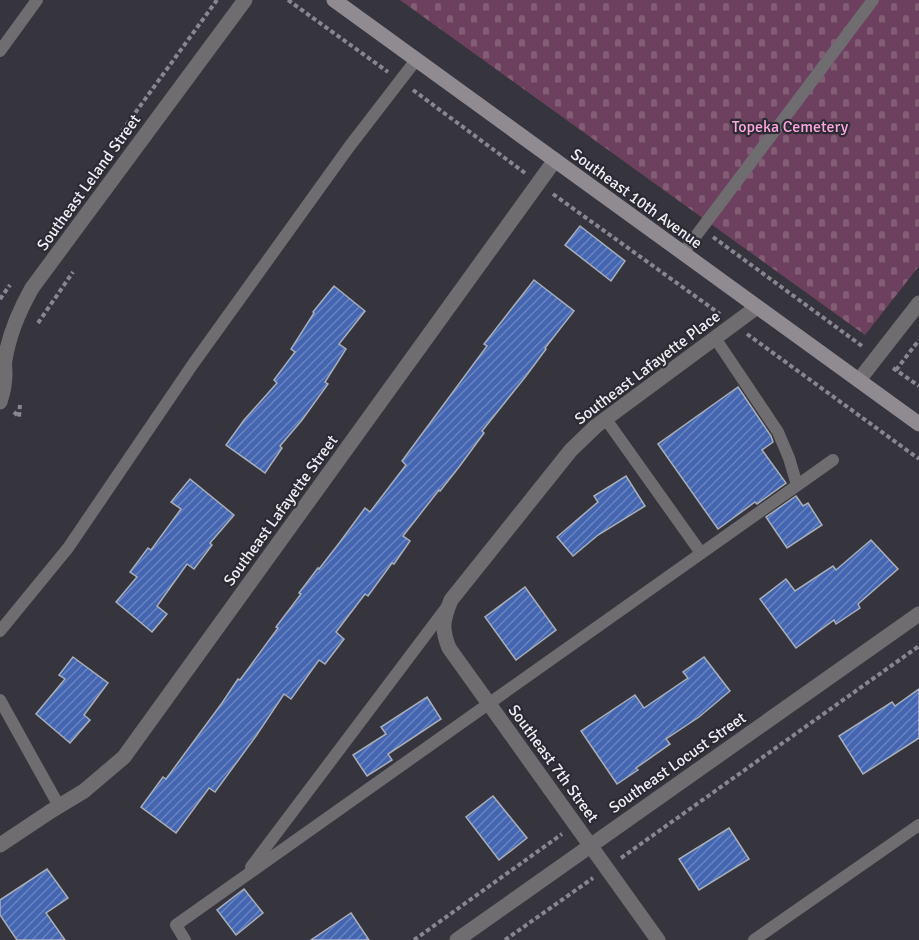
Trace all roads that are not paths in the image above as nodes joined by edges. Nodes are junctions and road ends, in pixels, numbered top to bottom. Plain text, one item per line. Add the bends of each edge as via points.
1 (37, 0) edge
2 (245, 0) edge
3 (334, 0) edge
4 (873, 0) edge
5 (0, 51) edge
6 (417, 60) junction
7 (555, 160) junction
8 (683, 253) junction
9 (919, 303) edge
10 (757, 307) junction
11 (715, 338) junction
12 (859, 380) junction
13 (1, 400) edge
14 (605, 418) junction
15 (919, 424) edge
16 (832, 460) dead end
17 (797, 485) junction
18 (701, 553) junction
19 (451, 600) junction
20 (919, 614) edge
21 (0, 631) edge
22 (0, 700) edge
23 (489, 704) junction
24 (59, 806) junction
25 (919, 825) edge
26 (0, 845) edge
27 (590, 845) junction
28 (243, 878) junction
29 (185, 940) edge
30 (457, 940) edge
31 (658, 940) edge
32 (754, 940) edge

1 - 5 lane
2 - 13 street, Southeast Leland Street via 32,288 10,338
3 - 6 main road, Southeast 10th Avenue
4 - 8 lane
6 - 7 main road, Southeast 10th Avenue
6 - 21 lane via 349,147 193,364 68,548
7 - 8 main road, Southeast 10th Avenue
7 - 24 street, Southeast Lafayette Street via 124,757 84,791
8 - 10 main road, Southeast 10th Avenue
9 - 12 street
10 - 11 street, Southeast Lafayette Place
10 - 12 main road, Southeast 10th Avenue
11 - 14 street, Southeast Lafayette Place
11 - 17 lane via 777,432
12 - 15 main road, Southeast 10th Avenue
14 - 18 lane
14 - 19 street, Southeast Lafayette Place via 571,450
16 - 17 lane
17 - 18 lane
18 - 23 lane
19 - 23 street, Southeast 7th Street via 444,618 444,637
19 - 28 lane
20 - 27 street, Southeast Locust Street
22 - 24 lane
23 - 27 street, Southeast 7th Street
23 - 28 lane
24 - 26 street, Southeast Lafayette Street
25 - 32 lane
27 - 30 street, Southeast Locust Street
27 - 31 street, Southeast 7th Street
28 - 29 lane via 176,925

